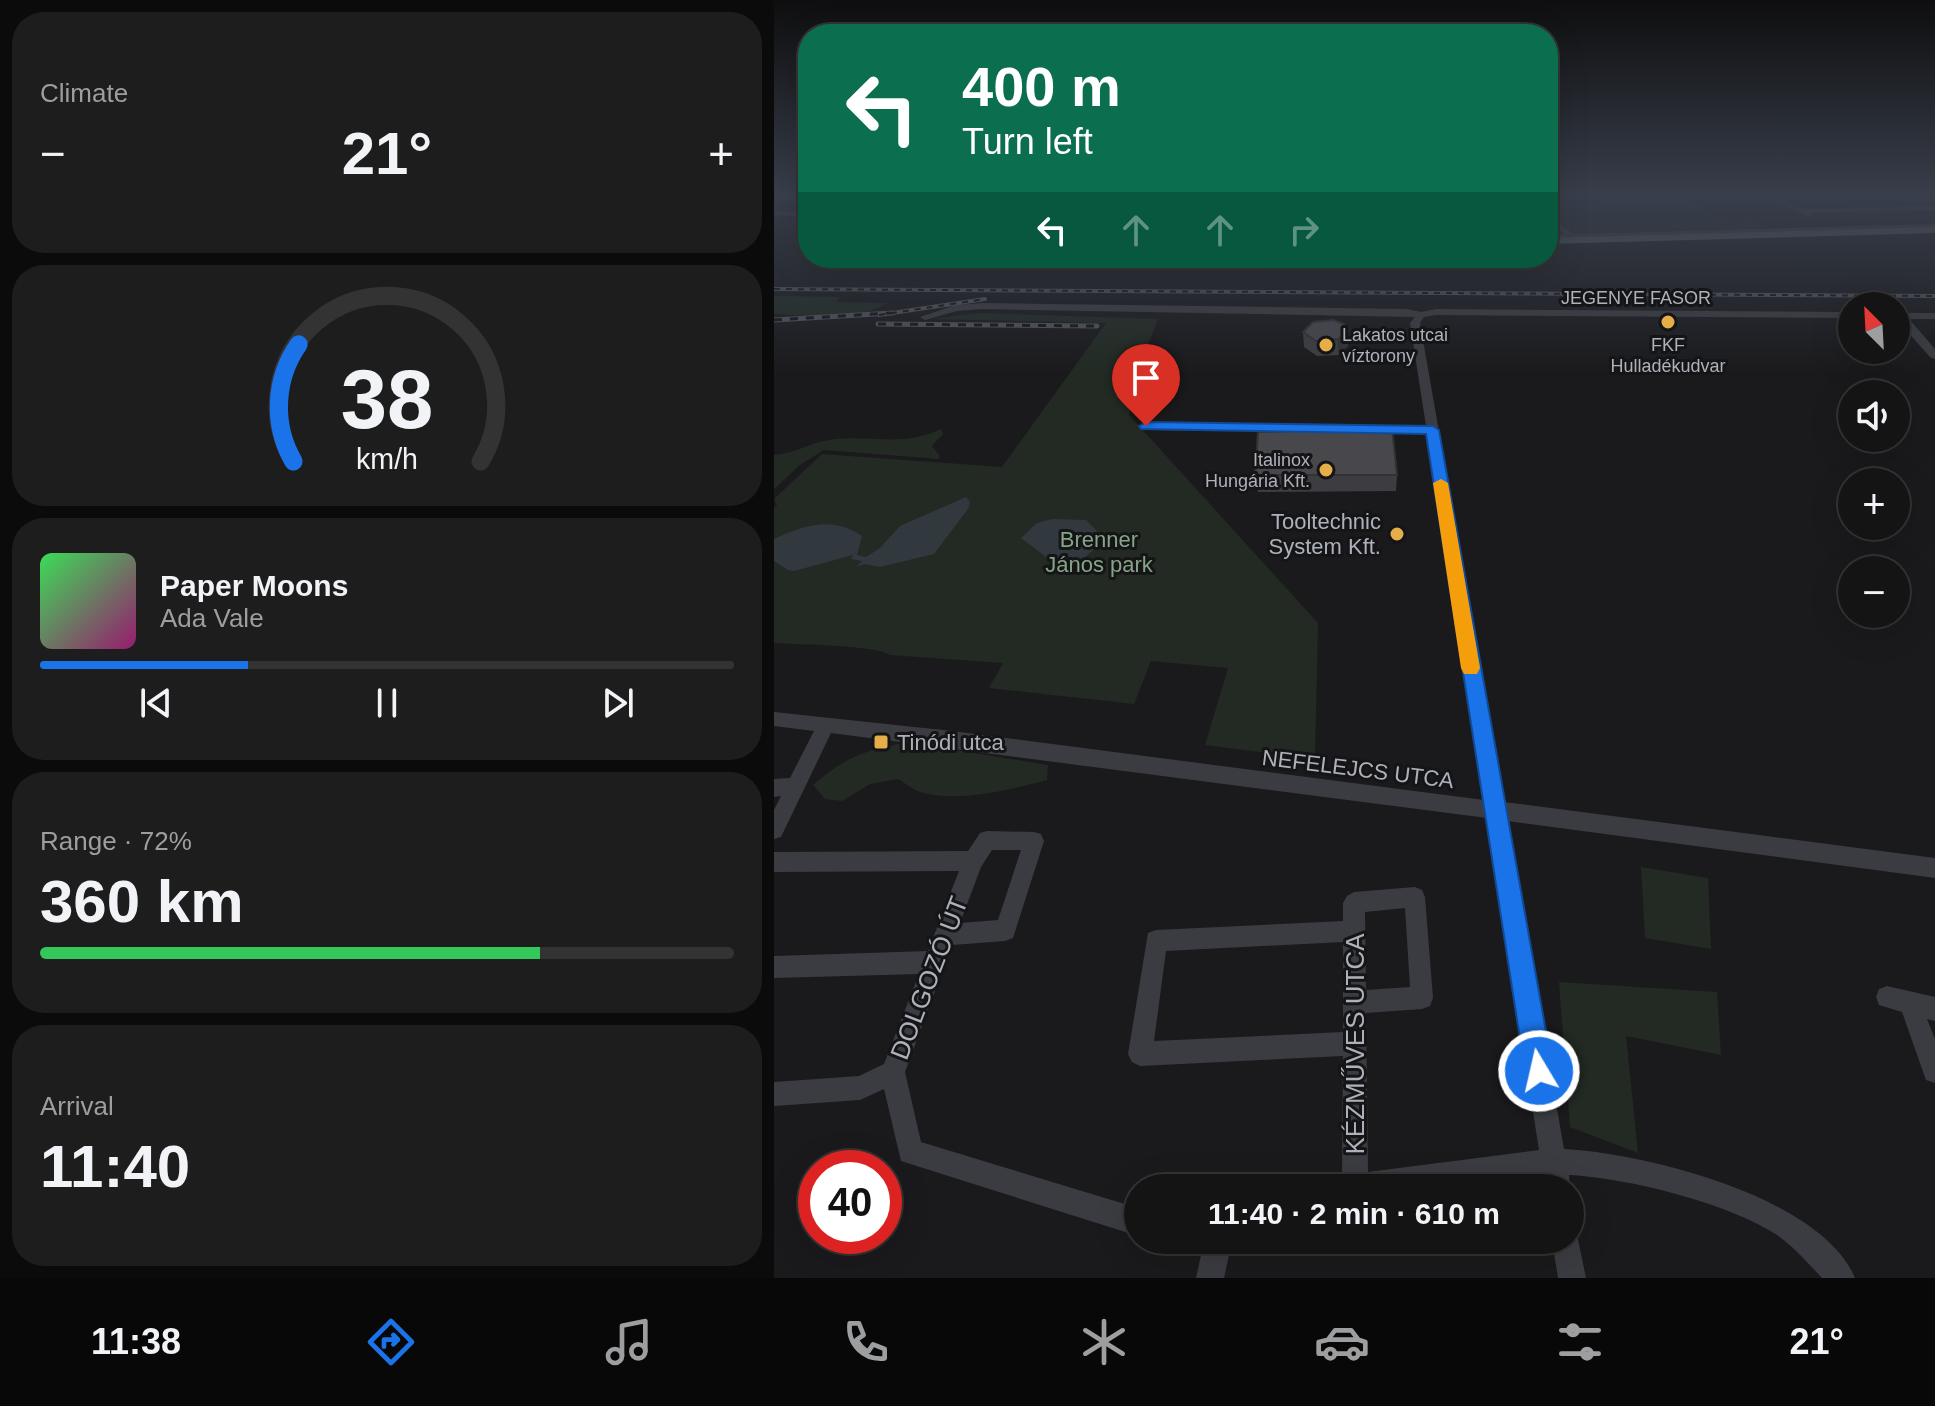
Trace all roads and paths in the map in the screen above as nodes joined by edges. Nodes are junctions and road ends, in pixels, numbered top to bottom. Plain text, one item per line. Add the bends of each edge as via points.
1 (1421, 315) junction
2 (1838, 315) edge
3 (1910, 316) edge
4 (1935, 316) edge
5 (925, 317) dead end
6 (1910, 329) edge
7 (1935, 356) edge
8 (1146, 426) dead end
9 (1433, 430) junction
10 (774, 719) edge
11 (827, 724) junction
12 (796, 786) junction
13 (774, 788) edge
14 (1497, 812) junction
15 (774, 830) edge
16 (973, 861) junction
17 (774, 862) edge
18 (1935, 868) edge
19 (1354, 931) junction
20 (946, 935) junction
21 (935, 962) junction
22 (774, 967) edge
23 (1887, 997) dead end
24 (1354, 1002) junction
25 (1910, 1003) junction
26 (1935, 1009) edge
27 (1355, 1043) junction
28 (1935, 1071) edge
29 (893, 1072) junction
30 (774, 1094) edge
31 (1352, 1174) edge
32 (1556, 1174) edge
33 (1557, 1174) edge
34 (1124, 1218) edge
35 (1213, 1254) edge
36 (1568, 1254) edge
37 (1210, 1278) edge
38 (1572, 1278) edge
39 (1841, 1278) edge

1 - 2 street, JEGENYE FASOR
1 - 5 street, JEGENYE FASOR via 982,306
1 - 9 street via 1415,321
3 - 4 street
6 - 7 street
8 - 9 street
9 - 14 street
10 - 11 street, NEFELEJCS UTCA
11 - 12 street
11 - 14 street, NEFELEJCS UTCA
12 - 13 street
12 - 15 street
14 - 18 street, NEFELEJCS UTCA
14 - 32 street
16 - 17 street, DOLGOZÓ ÚT
16 - 20 street, DOLGOZÓ ÚT
16 - 20 street via 987,840 1034,841 1005,930
19 - 24 street, KÉZMŰVES UTCA
19 - 24 street, KÉZMŰVES UTCA via 1354,903 1415,897 1422,998
19 - 27 street via 1156,941 1140,1054
20 - 21 street, DOLGOZÓ ÚT
21 - 22 street
21 - 29 street, DOLGOZÓ ÚT
23 - 25 street
24 - 27 street, KÉZMŰVES UTCA
25 - 26 street
25 - 28 street
27 - 31 street, KÉZMŰVES UTCA
29 - 30 street via 860,1088
29 - 34 street, DOLGOZÓ ÚT via 910,1152
33 - 39 street via 1574,1161 1626,1170 1759,1209 1788,1226
35 - 37 street
36 - 38 street

